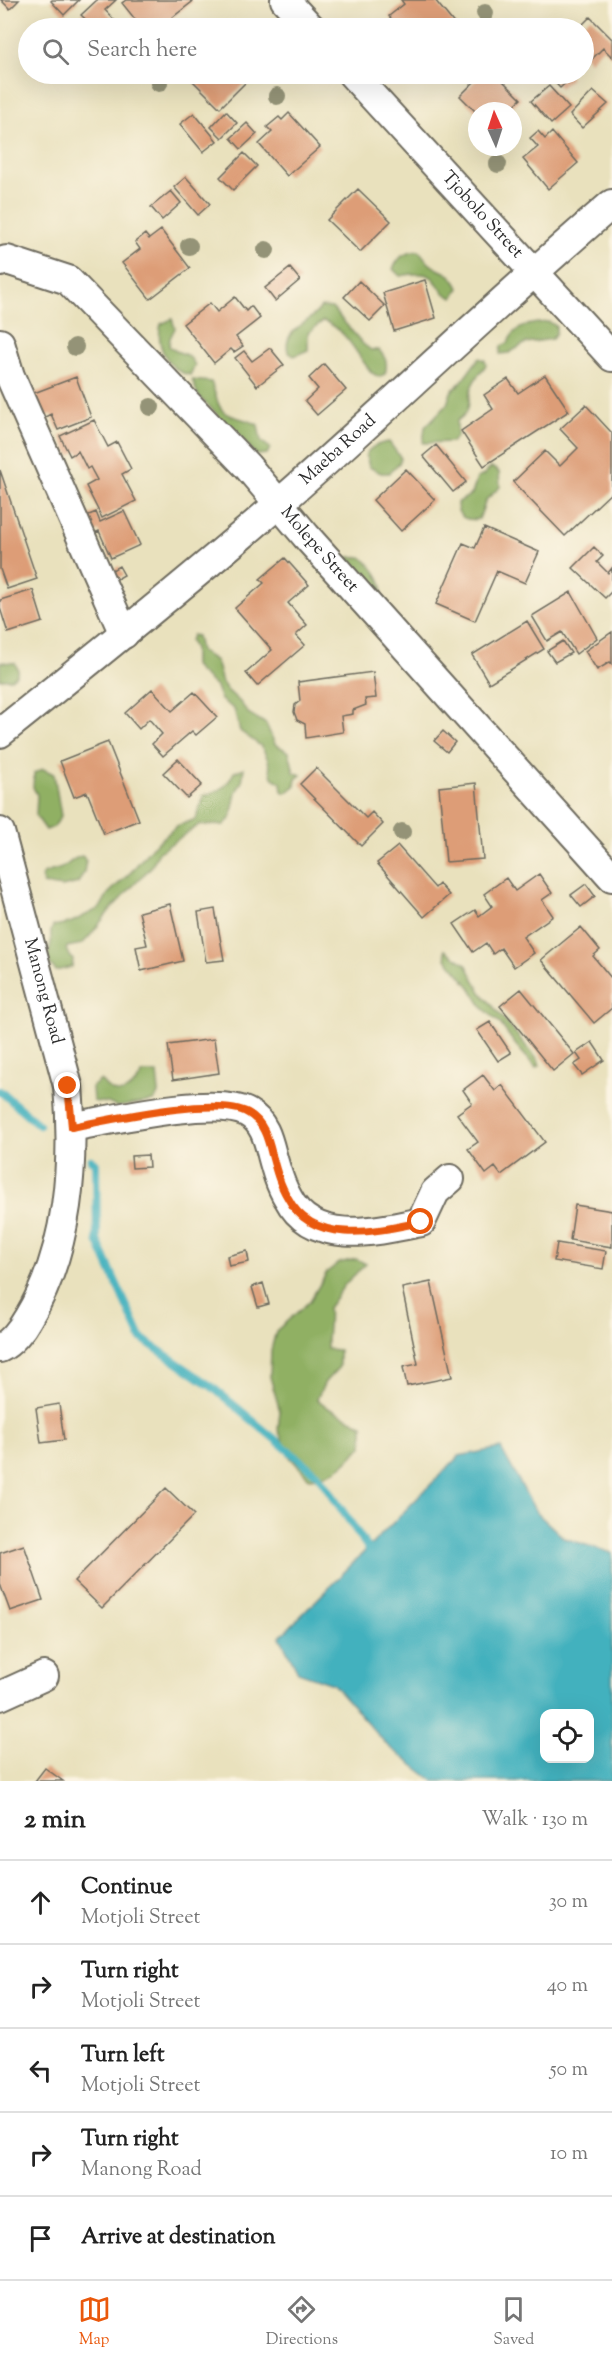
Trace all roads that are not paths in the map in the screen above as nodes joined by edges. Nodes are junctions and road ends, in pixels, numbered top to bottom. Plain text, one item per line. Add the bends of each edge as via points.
1 (285, 0) edge
2 (302, 18) edge
3 (361, 84) edge
4 (612, 204) edge
5 (0, 261) edge
6 (532, 272) junction
7 (0, 343) edge
8 (612, 357) edge
9 (279, 504) junction
10 (124, 634) junction
11 (0, 733) edge
12 (0, 832) edge
13 (612, 877) edge
14 (72, 1127) junction
15 (450, 1179) dead end
16 (2, 1345) edge
17 (44, 1676) dead end
18 (0, 1696) edge

1 - 2 street
3 - 6 street, Tjobolo Street
4 - 6 street, Maeba Road
5 - 9 street, Molepe Street via 68,280
6 - 8 street, Tjobolo Street
6 - 9 street, Maeba Road
7 - 10 street via 10,376
9 - 10 street, Maeba Road
9 - 13 street, Molepe Street
10 - 11 street, Maeba Road
12 - 14 street, Manong Road via 68,1086
14 - 15 street via 215,1106 248,1113 265,1130 288,1200 319,1227 341,1232 376,1231 421,1222 435,1192
14 - 16 street, Manong Road via 67,1195 57,1249 41,1297 23,1326
17 - 18 street

